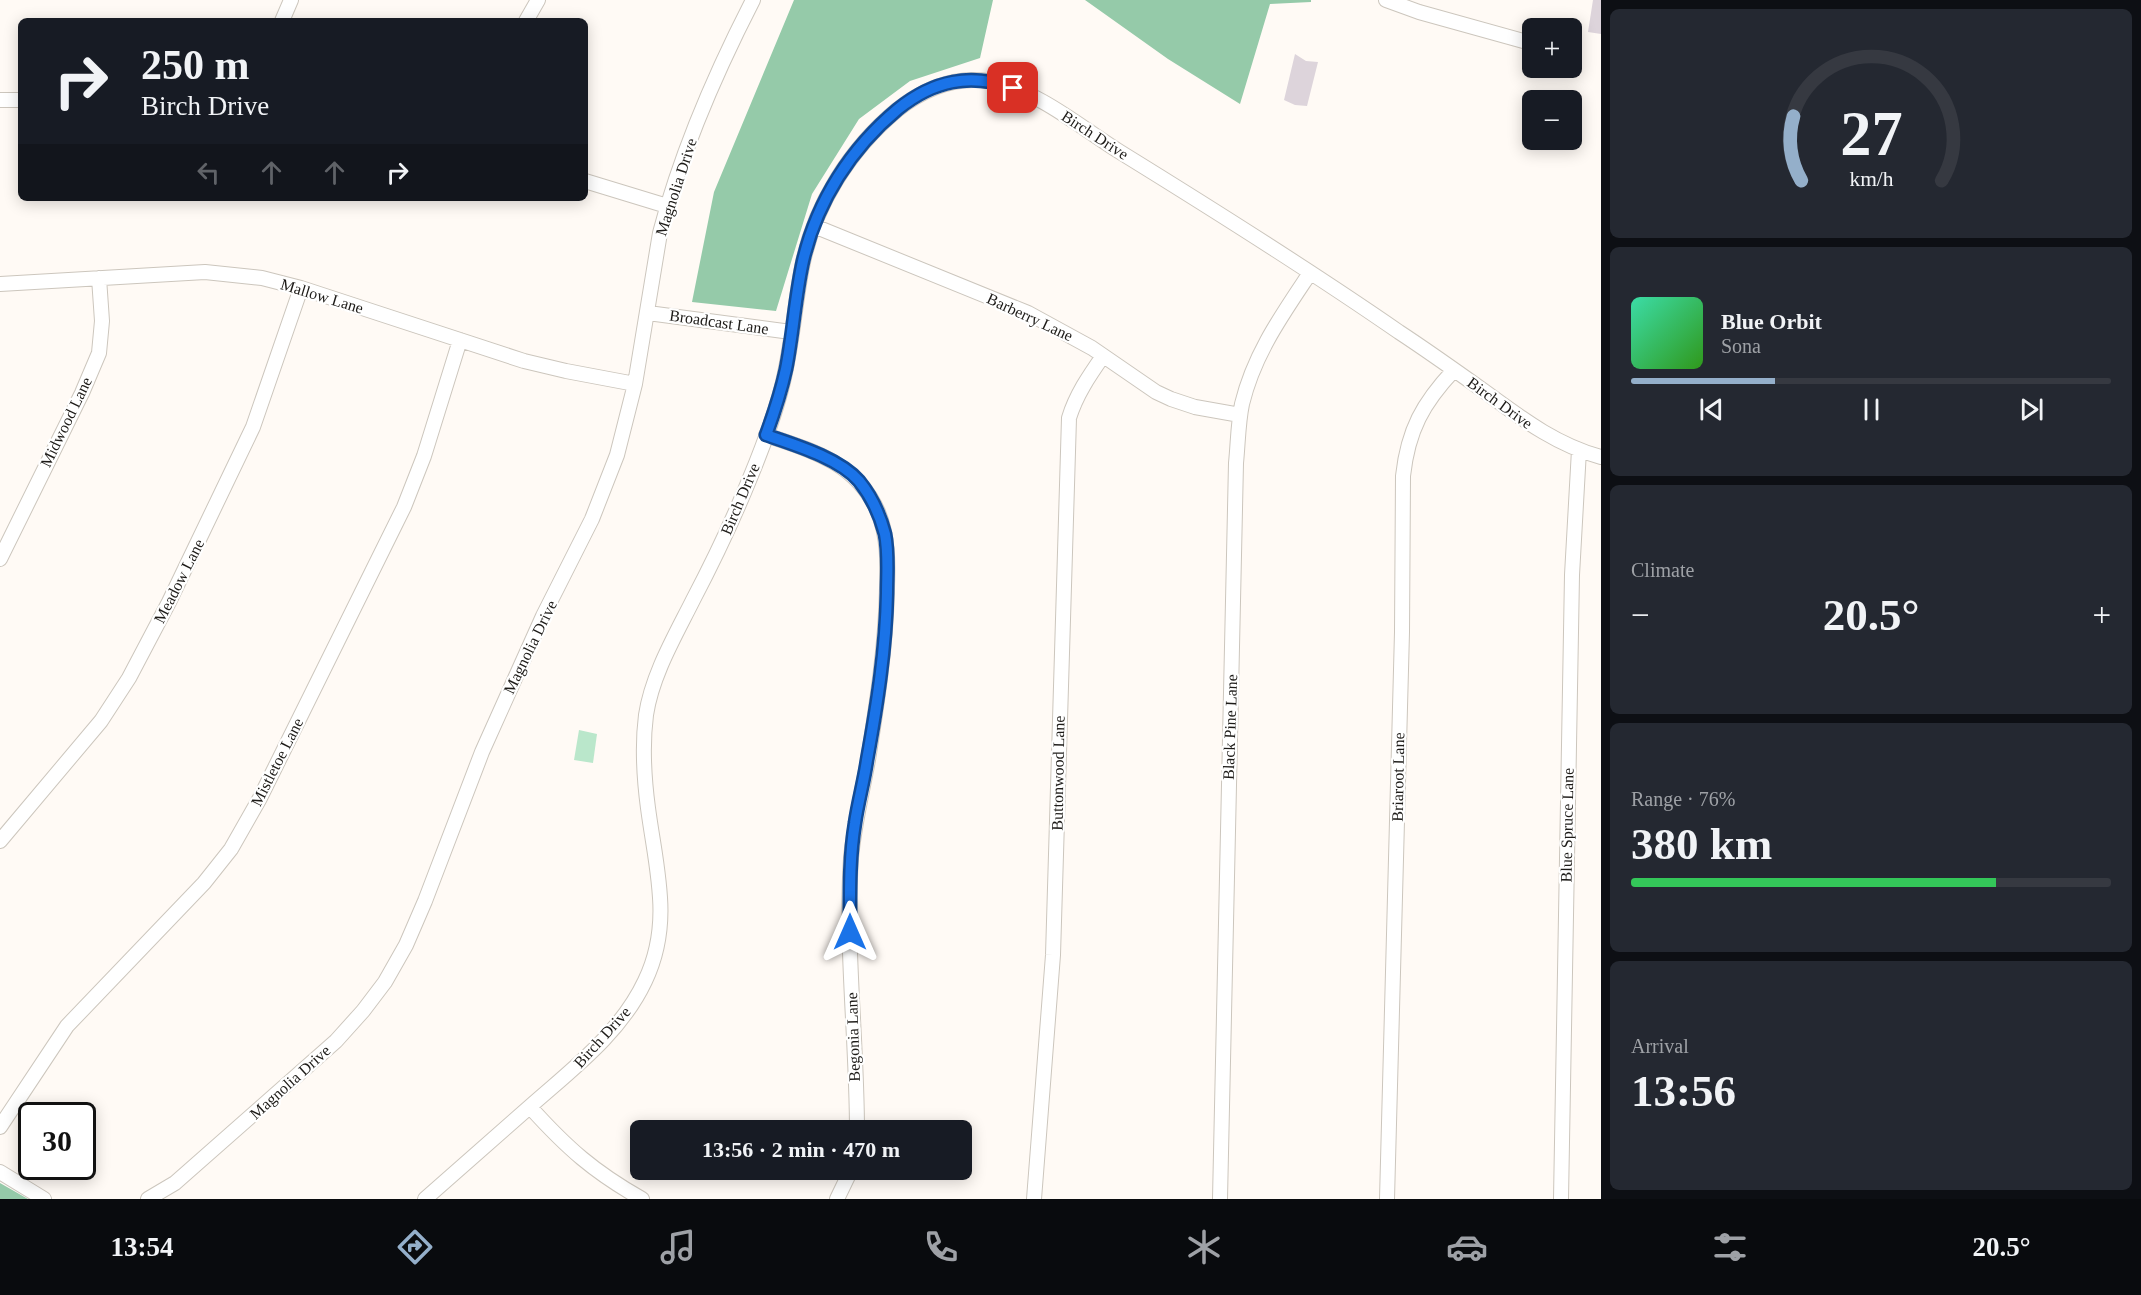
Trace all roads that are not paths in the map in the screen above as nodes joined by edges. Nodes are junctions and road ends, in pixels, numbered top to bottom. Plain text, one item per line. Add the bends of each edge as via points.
1 (291, 0) edge
2 (538, 0) edge
3 (753, 0) edge
4 (1386, 0) edge
5 (283, 18) edge
6 (528, 18) edge
7 (1522, 41) edge
8 (0, 100) edge
9 (18, 100) edge
10 (588, 182) edge
11 (667, 206) junction
12 (814, 226) junction
13 (1310, 273) junction
14 (99, 278) junction
15 (0, 284) edge
16 (301, 288) junction
17 (648, 313) junction
18 (791, 332) junction
19 (460, 340) junction
20 (1103, 356) junction
21 (1454, 370) junction
22 (635, 384) junction
23 (1240, 415) junction
24 (766, 435) junction
25 (1579, 450) junction
26 (1601, 457) edge
27 (0, 560) edge
28 (0, 841) edge
29 (530, 1107) junction
30 (857, 1120) edge
31 (0, 1127) edge
32 (0, 1172) edge
33 (846, 1180) edge
34 (44, 1199) edge
35 (148, 1199) edge
36 (425, 1199) edge
37 (642, 1199) edge
38 (837, 1199) edge
39 (1034, 1199) edge
40 (1220, 1199) edge
41 (1387, 1199) edge
42 (1561, 1199) edge

1 - 5 street
2 - 6 street
3 - 11 street, Magnolia Drive via 711,90
4 - 7 street
8 - 9 street
10 - 11 street
11 - 17 street, Magnolia Drive
12 - 13 street, Birch Drive via 844,166 881,124 923,92 977,80 998,83 1041,101
12 - 18 street, Birch Drive via 803,262
12 - 20 street, Barberry Lane via 1025,312
13 - 21 street, Birch Drive
13 - 23 street, Black Pine Lane via 1263,347 1252,370
14 - 15 street, Mallow Lane
14 - 16 street, Mallow Lane via 205,272 262,278
14 - 27 street, Midwood Lane via 99,352
16 - 19 street, Mallow Lane
16 - 28 street, Meadow Lane via 253,427 170,602 129,678 101,722
17 - 18 street, Broadcast Lane
17 - 22 street, Magnolia Drive
18 - 24 street, Birch Drive via 780,393
19 - 22 street, Mallow Lane via 524,361
19 - 31 street, Mistletoe Lane via 404,507 231,849 204,883 67,1026
20 - 23 street, Barberry Lane via 1171,399
20 - 39 street, Buttonwood Lane via 1073,403 1069,418 1054,943
21 - 25 street, Birch Drive via 1534,427
21 - 41 street, Briaroot Lane via 1423,407 1413,427 1403,476
22 - 35 street, Magnolia Drive via 617,455 592,519 502,704 425,901 385,982 336,1041 175,1183
23 - 40 street, Black Pine Lane
24 - 29 street, Birch Drive via 728,530 671,645 648,705 645,775 660,882 661,918 654,958 630,1009 613,1030
24 - 30 street, Begonia Lane via 845,468 872,500 885,536 888,559 884,652 851,860 850,965
25 - 26 street, Birch Drive
25 - 42 street, Blue Spruce Lane via 1572,575
29 - 36 street, Birch Drive
29 - 37 street via 567,1148 594,1170
32 - 34 street
33 - 38 street

